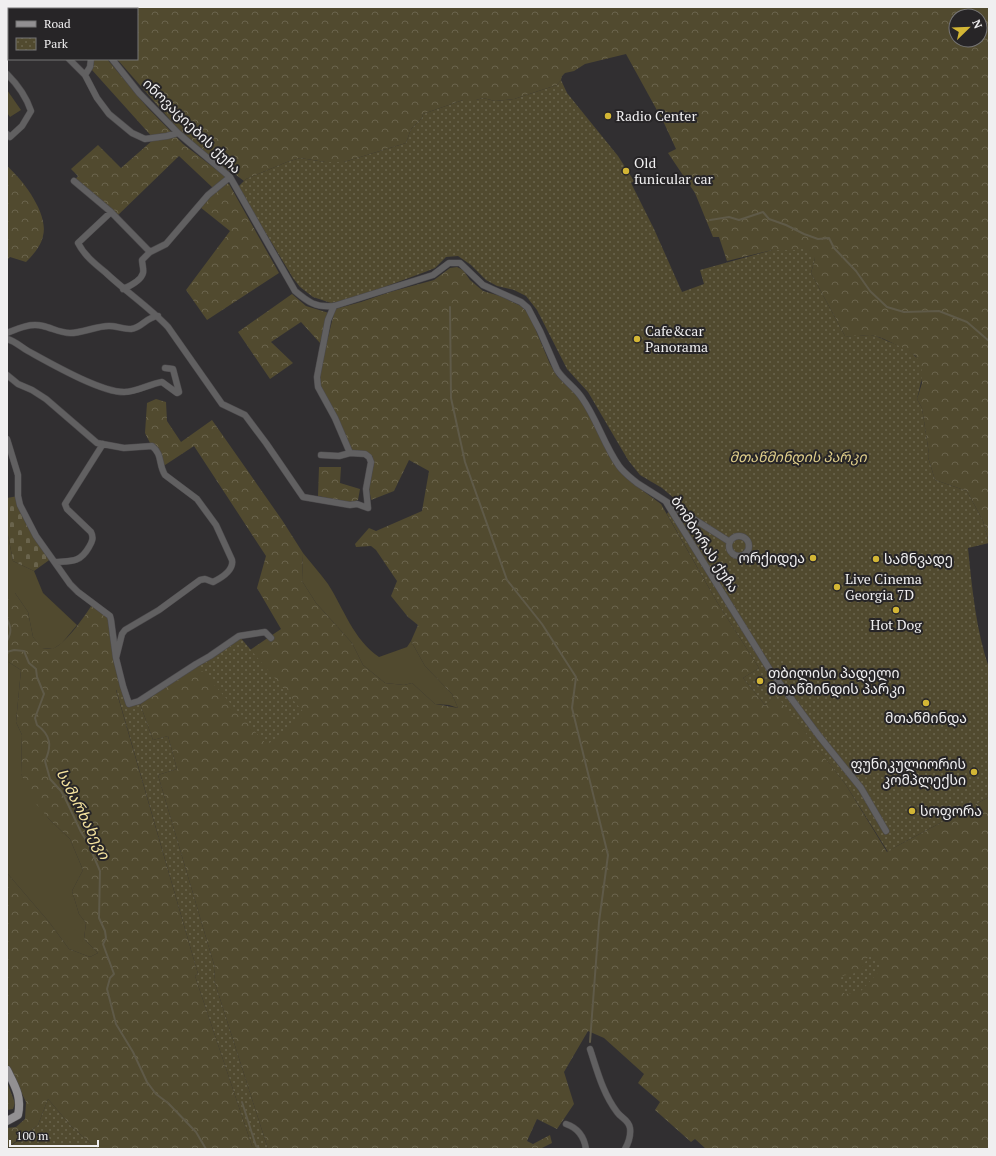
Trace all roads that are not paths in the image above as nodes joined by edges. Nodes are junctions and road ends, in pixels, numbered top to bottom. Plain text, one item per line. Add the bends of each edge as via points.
1 (70, 60) edge
2 (91, 60) edge
3 (113, 60) edge
4 (7, 74) edge
5 (85, 75) junction
6 (178, 133) junction
7 (8, 135) edge
8 (230, 177) junction
9 (74, 180) dead end
10 (111, 212) junction
11 (262, 234) joint
12 (150, 252) junction
13 (123, 289) junction
14 (334, 306) junction
15 (158, 316) junction
16 (7, 333) edge
17 (7, 339) edge
18 (165, 368) dead end
19 (7, 375) edge
20 (7, 439) edge
21 (103, 444) junction
22 (350, 453) junction
23 (321, 455) dead end
24 (665, 501) junction
25 (730, 542) dead end
26 (55, 562) junction
27 (271, 638) dead end
28 (116, 658) junction
29 (886, 831) dead end
30 (590, 1048) dead end
31 (7, 1070) edge
32 (7, 1121) edge
33 (566, 1124) dead end
34 (586, 1149) edge
35 (625, 1149) edge

1 - 5 street
2 - 5 street
3 - 6 street, ინოვაციების ქუჩა via 139,93
4 - 7 street via 18,85 32,111 22,126
5 - 6 street via 109,114 132,133 145,139
6 - 8 street, ინოვაციების ქუჩა
8 - 11 street, ინოვაციების ქუჩა
8 - 12 street via 208,195 166,244
9 - 10 street
10 - 12 street
10 - 13 street via 78,243 87,256
11 - 14 street, ბომბორას ქუჩა via 295,292 324,308
12 - 13 street via 142,260 142,276
13 - 15 street
14 - 22 street via 322,348 317,376 318,387
14 - 24 street, ბომბორას ქუჩა via 432,275 449,263 460,263 483,286 521,302 528,308 557,370 582,397 620,466 637,483
15 - 16 street via 152,316 137,328 131,329 108,326 69,333 32,325
15 - 22 street via 222,404 245,415 303,497 357,504 367,509 366,489 370,460 364,454
17 - 18 street via 90,382 123,392 162,382 179,392 173,369
19 - 21 street via 46,399 97,443
20 - 26 street via 18,475 20,505 36,536
21 - 26 street via 65,504 91,532 93,541 82,558
21 - 28 street via 124,448 152,446 156,449 165,475 197,499 216,525 233,564 216,581 200,580 159,610 125,630
22 - 23 street via 339,456
24 - 25 street
24 - 29 street, ბომბორას ქუჩა via 770,670 861,788
26 - 28 street via 74,588 110,616
27 - 28 street via 265,632 239,636 139,701 129,704
30 - 35 street via 600,1079 613,1106 630,1127 630,1140
31 - 32 main road via 17,1091 20,1105 18,1115
33 - 34 street via 580,1133 585,1140

